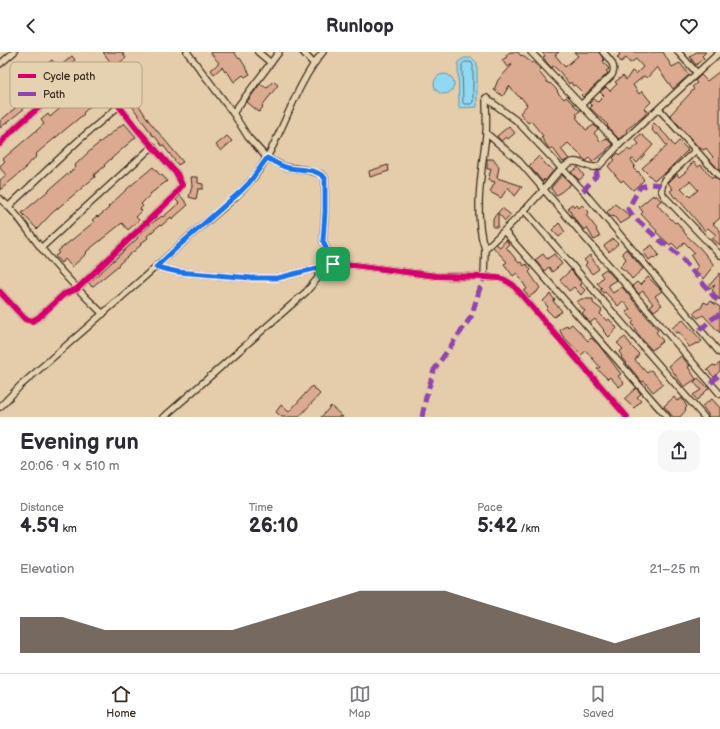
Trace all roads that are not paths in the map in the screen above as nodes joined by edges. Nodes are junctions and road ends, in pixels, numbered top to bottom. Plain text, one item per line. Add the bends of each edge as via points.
1 (14, 52) edge
2 (187, 52) edge
3 (258, 52) edge
4 (279, 52) edge
5 (303, 52) edge
6 (323, 52) edge
7 (532, 52) edge
8 (603, 52) edge
9 (678, 52) edge
10 (720, 52) edge
11 (270, 63) junction
12 (313, 63) junction
13 (0, 64) edge
14 (697, 73) junction
15 (582, 104) junction
16 (38, 108) edge
17 (117, 108) edge
18 (121, 108) edge
19 (659, 109) junction
20 (233, 113) junction
21 (486, 133) junction
22 (0, 144) edge
23 (619, 145) junction
24 (153, 146) junction
25 (696, 150) junction
26 (267, 158) junction
27 (562, 168) junction
28 (720, 177) edge
29 (544, 189) junction
30 (0, 199) edge
31 (10, 206) junction
32 (524, 210) junction
33 (504, 231) junction
34 (41, 248) junction
35 (485, 249) junction
36 (720, 255) edge
37 (333, 264) junction
38 (156, 267) junction
39 (319, 268) junction
40 (484, 277) junction
41 (77, 289) junction
42 (0, 292) edge
43 (103, 314) junction
44 (720, 353) edge
45 (720, 394) edge
46 (0, 407) edge
47 (164, 417) edge
48 (627, 417) edge
49 (666, 417) edge
50 (704, 417) edge

1 - 13 street
2 - 20 street
3 - 11 street
4 - 11 street
5 - 12 street
6 - 12 street
7 - 15 street
8 - 15 street via 614,65 614,72
9 - 14 street
10 - 14 street
11 - 20 street
12 - 26 street
14 - 19 street
15 - 23 street
16 - 22 street
17 - 31 street
18 - 24 street
19 - 23 street
19 - 25 street
20 - 26 street via 248,137
21 - 27 street via 486,98 517,121
21 - 29 street via 519,160
21 - 35 street via 480,181 480,230
23 - 27 street via 595,168 576,162
24 - 34 street
24 - 41 street via 177,174 182,185 173,197
25 - 28 street
25 - 36 street via 664,180 661,190
26 - 37 street via 285,167 307,170 321,174 325,178 323,241
26 - 38 street via 240,192
27 - 29 street
27 - 44 street
29 - 32 street
29 - 45 street
30 - 31 street
31 - 34 street
32 - 33 street
32 - 50 street
33 - 35 street
33 - 49 street
34 - 41 street
35 - 40 street
37 - 39 street
37 - 40 street via 436,276
38 - 39 street via 178,272 252,278 278,278
38 - 43 street
39 - 47 street via 318,278 306,292
40 - 48 street via 505,280 513,285
41 - 42 street via 64,294 32,321 25,318
41 - 43 street
43 - 46 street via 20,386

